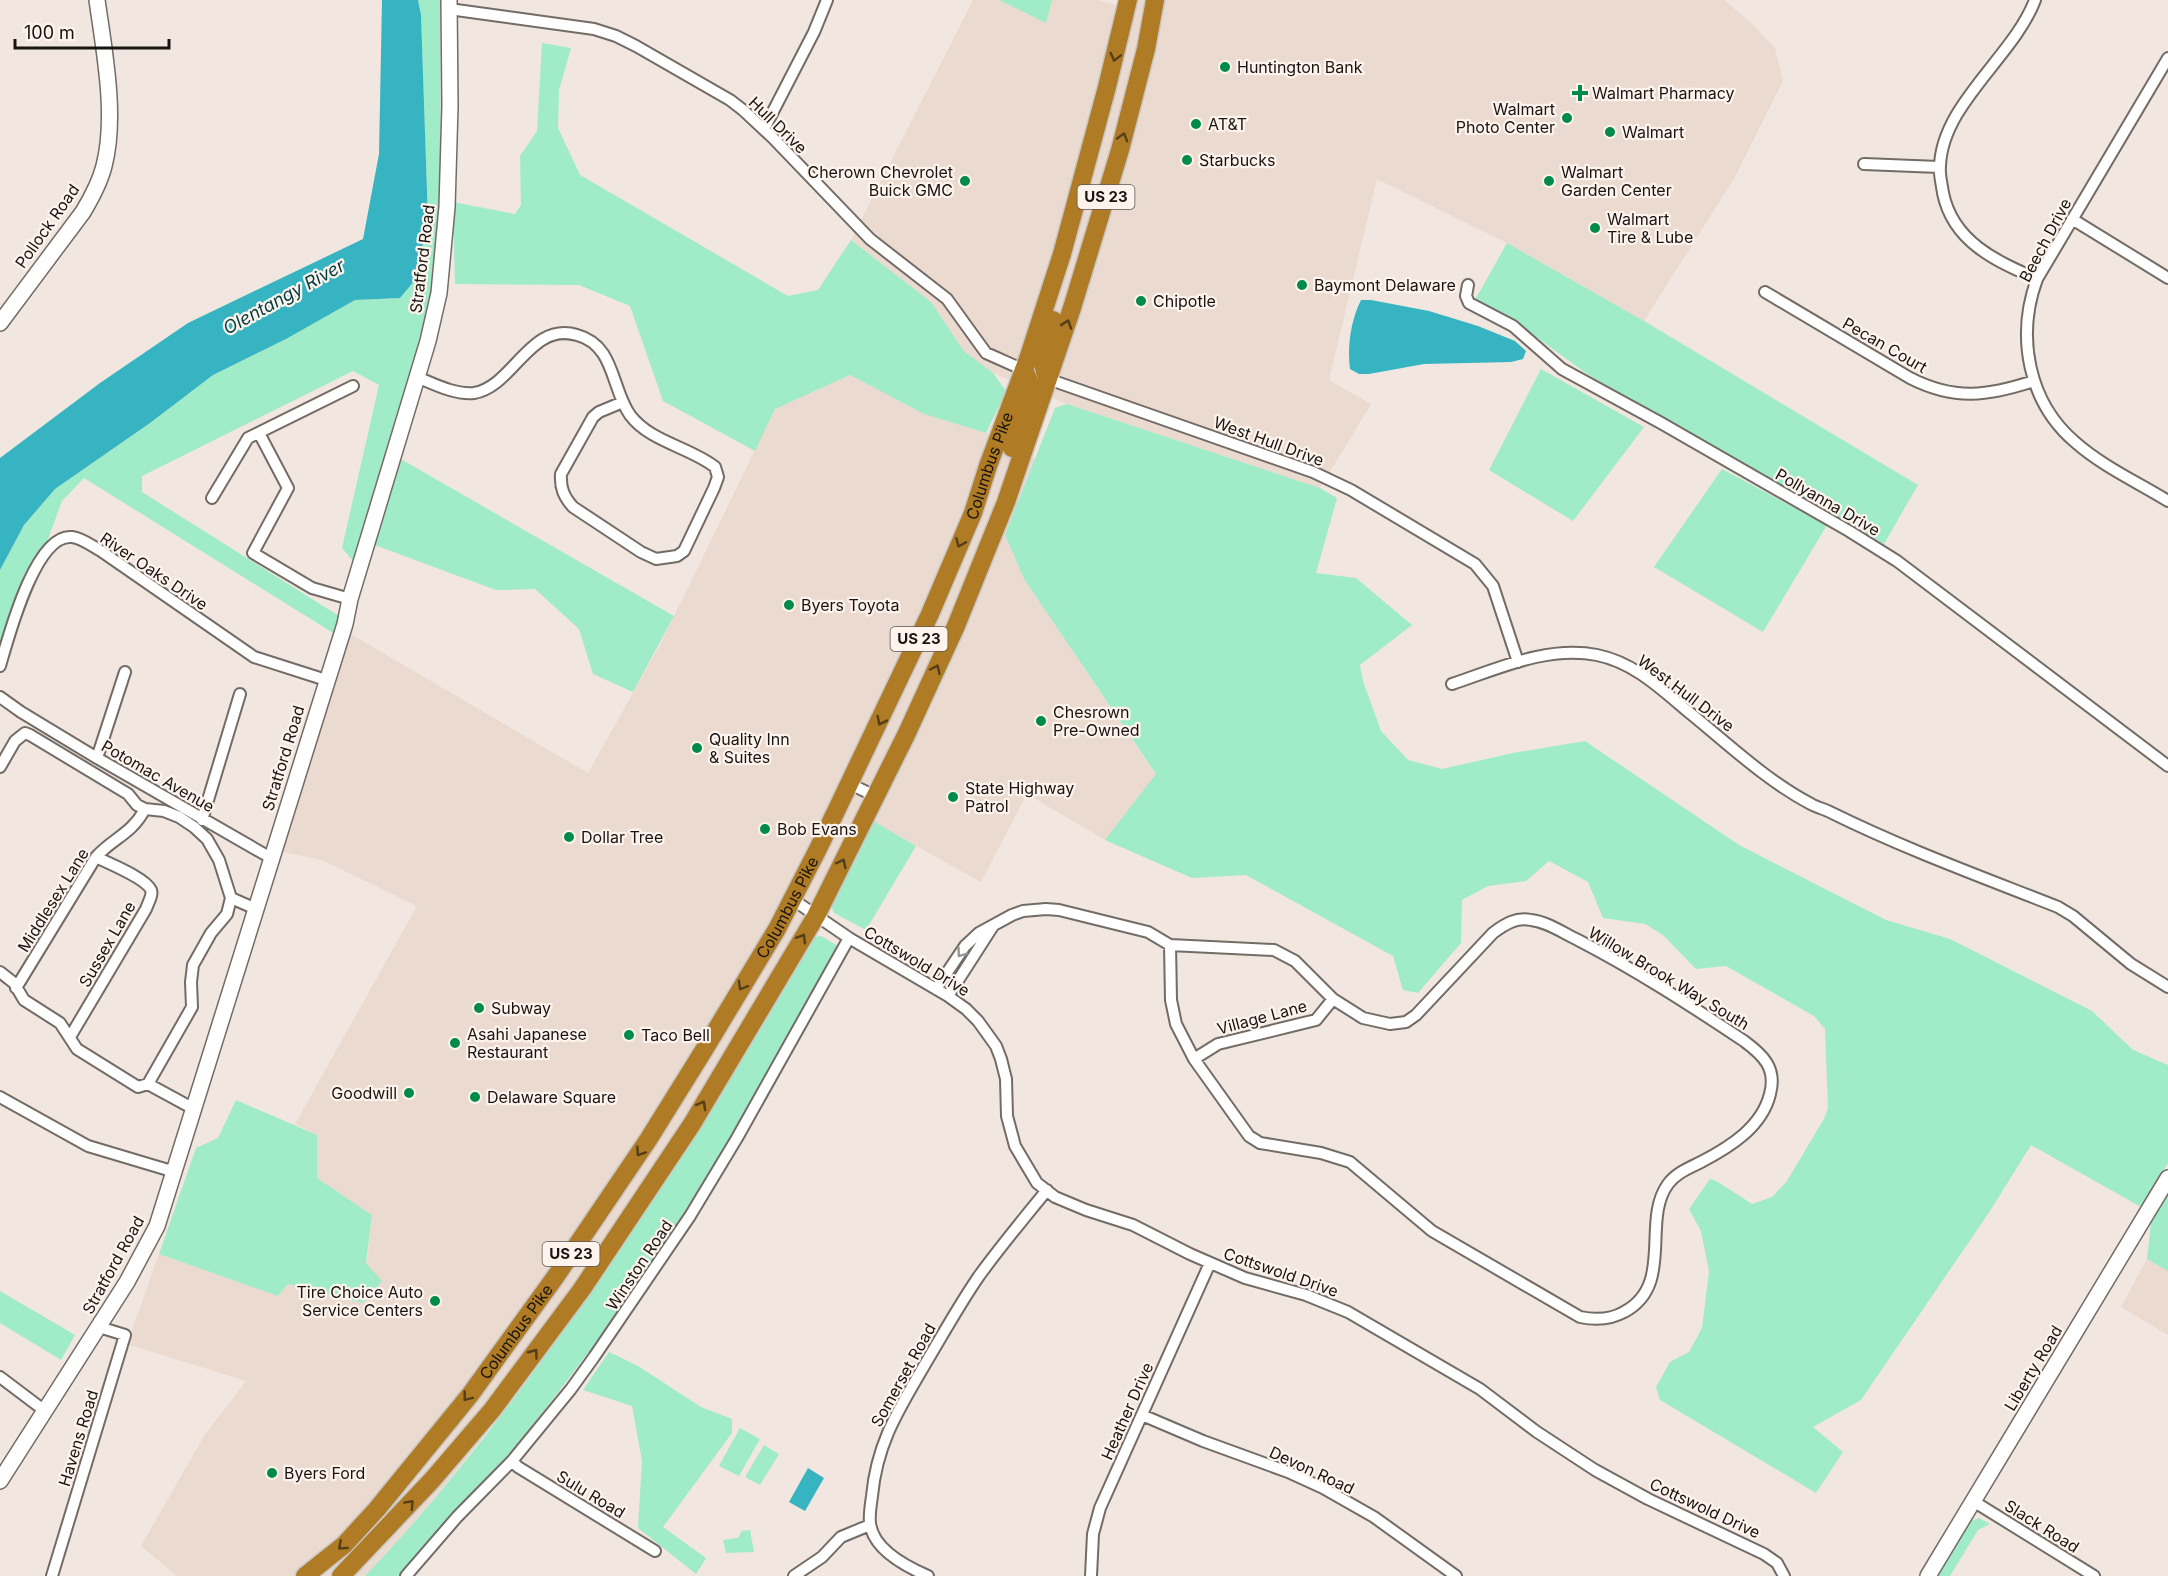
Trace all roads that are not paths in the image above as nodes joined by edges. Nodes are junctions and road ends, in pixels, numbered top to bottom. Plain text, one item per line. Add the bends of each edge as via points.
1 (97, 0) edge
2 (827, 0) edge
3 (1128, 0) edge
4 (1155, 0) edge
5 (2035, 0) edge
6 (449, 4) edge
7 (2168, 58) edge
8 (2164, 74) edge
9 (764, 129) junction
10 (1864, 164) dead end
11 (1939, 167) junction
12 (2072, 219) junction
13 (1069, 230) junction
14 (2168, 278) edge
15 (2037, 279) junction
16 (1468, 285) dead end
17 (1765, 292) dead end
18 (0, 323) edge
19 (1024, 369) junction
20 (417, 377) junction
21 (1048, 379) junction
22 (2034, 381) junction
23 (353, 386) dead end
24 (623, 402) junction
25 (259, 433) junction
26 (212, 498) dead end
27 (2168, 501) edge
28 (1006, 502) junction
29 (350, 599) junction
30 (1518, 662) junction
31 (0, 666) edge
32 (125, 672) dead end
33 (326, 680) junction
34 (1452, 684) dead end
35 (240, 694) dead end
36 (0, 697) edge
37 (97, 758) junction
38 (2168, 766) edge
39 (0, 767) edge
40 (850, 784) junction
41 (875, 796) junction
42 (145, 808) junction
43 (202, 820) junction
44 (96, 857) junction
45 (271, 858) junction
46 (231, 898) junction
47 (792, 899) junction
48 (256, 909) junction
49 (816, 916) junction
50 (994, 924) junction
51 (849, 938) junction
52 (1170, 945) junction
53 (0, 972) edge
54 (2168, 987) edge
55 (16, 988) junction
56 (936, 989) junction
57 (948, 996) junction
58 (1333, 999) junction
59 (70, 1037) junction
60 (1194, 1059) junction
61 (148, 1084) junction
62 (0, 1097) edge
63 (194, 1109) junction
64 (175, 1172) junction
65 (2168, 1178) edge
66 (1047, 1190) junction
67 (1210, 1263) junction
68 (99, 1327) junction
69 (0, 1377) edge
70 (45, 1411) junction
71 (1142, 1415) junction
72 (512, 1461) junction
73 (0, 1481) edge
74 (1973, 1501) junction
75 (870, 1525) junction
76 (655, 1551) dead end
77 (52, 1576) edge
78 (306, 1576) edge
79 (341, 1576) edge
80 (406, 1576) edge
81 (795, 1576) edge
82 (928, 1576) edge
83 (1091, 1576) edge
84 (1456, 1576) edge
85 (1784, 1576) edge
86 (1928, 1576) edge
87 (2094, 1576) edge

1 - 18 street, Pollock Road via 109,98 103,171 83,212
2 - 9 street
3 -> 13 highway, Columbus Pike / US 23
21 -> 4 highway, Columbus Pike / US 23 via 1120,150
5 - 11 street via 2024,23 1952,122 1943,142
6 - 9 street, Hull Drive via 580,26 616,36 730,100
6 - 20 street, Stratford Road via 446,228 436,310
7 - 8 street, Beech Drive
8 - 12 street, Beech Drive
9 - 19 street, Hull Drive via 870,239 947,299 986,353
10 - 11 street
11 - 15 street via 1950,213 1969,241 1994,260
12 - 14 street
12 - 15 street, Beech Drive
13 - 19 highway, Columbus Pike / US 23
13 - 21 highway via 1074,246 1042,357
15 - 22 street, Beech Drive via 2026,328
16 - 38 street, Pollyanna Drive via 1469,303 1513,327 1562,369 1897,561
17 - 22 street, Pecan Court via 1910,378 1936,389 1988,394
19 - 28 highway via 1029,391 1001,483
19 -> 40 highway, Columbus Pike / US 23 via 973,513
20 - 24 street via 459,392 474,393 498,380 536,343 569,333 596,344 602,351
20 - 29 street, Stratford Road
21 - 28 highway, Columbus Pike / US 23
21 - 30 street, West Hull Drive via 1313,472 1455,551 1475,564 1493,586
22 - 27 street, Beech Drive via 2050,414 2074,442
23 - 25 street
24 - 24 street via 641,426 715,466 718,477 714,488 684,550 677,556 656,559 648,555 565,498 561,474 593,417
25 - 26 street via 248,438
25 - 29 street via 288,488 253,553 312,588
41 -> 28 highway, Columbus Pike / US 23 via 956,626
29 - 33 street, Stratford Road
30 - 34 street
30 - 54 street, West Hull Drive via 1577,652 1605,657 1631,668 1764,773 1812,805 1898,845 2058,907 2131,964
31 - 33 street, River Oaks Drive via 24,589 53,544 71,537 101,551 254,657
32 - 37 street
33 - 45 street, Stratford Road
35 - 43 street
36 - 37 street, Potomac Avenue
37 - 43 street, Potomac Avenue
39 - 42 street via 15,741 25,734 43,741
40 - 41 street
40 - 47 highway, Columbus Pike / US 23
49 -> 41 highway, Columbus Pike / US 23
42 - 44 street, Middlesex Lane via 132,829
42 - 46 street via 164,811 207,839
43 - 45 street, Potomac Avenue
44 - 55 street, Middlesex Lane
44 - 59 street, Sussex Lane via 142,881 152,893
45 - 48 street, Stratford Road
46 - 48 street
46 - 61 street via 227,914 193,965 192,1007
47 - 49 street, Cottswold Drive
47 -> 78 highway, Columbus Pike / US 23 via 641,1150 556,1276 470,1395 376,1509 344,1545
48 - 63 street, Stratford Road
49 - 51 street, Cottswold Drive
79 -> 49 highway, Columbus Pike / US 23 via 492,1410 582,1289 692,1124
50 - 52 street via 1023,911 1059,910 1148,932
50 -> 56 street via 972,939
50 - 57 street
51 - 56 street, Cottswold Drive
51 - 72 street, Winston Road via 690,1216 571,1389
52 - 58 street, Willow Brook Way South via 1280,952 1295,961
52 - 60 street via 1171,1000
53 - 55 street
55 - 59 street via 24,1000 60,1023
56 - 57 street, Cottswold Drive
57 - 66 street, Cottswold Drive via 978,1021 996,1046 1006,1079 1007,1116 1015,1146 1037,1183
58 - 60 street, Village Lane via 1316,1020 1218,1044
58 - 60 street, Willow Brook Way South via 1373,1021 1406,1022 1493,933 1515,920 1529,919 1611,957 1744,1041 1763,1055 1772,1088 1767,1106 1754,1125 1668,1184 1659,1205 1652,1277 1644,1296 1631,1308 1606,1319 1580,1317 1444,1239 1350,1162 1255,1140
59 - 61 street via 77,1049 138,1087
61 - 63 street
62 - 64 street via 88,1146
63 - 64 street, Stratford Road
64 - 68 street, Stratford Road via 157,1226
65 - 74 street, Liberty Road
66 - 67 street, Cottswold Drive
66 - 75 street, Somerset Road via 978,1278 890,1426 876,1465
67 - 71 street, Heather Drive
67 - 85 street, Cottswold Drive via 1357,1317 1480,1389 1594,1470 1764,1554 1777,1563
68 - 70 street, Stratford Road
68 - 77 street, Havens Road via 125,1335
69 - 70 street
70 - 73 street, Stratford Road
71 - 83 street, Heather Drive via 1096,1519
71 - 84 street, Devon Road via 1323,1488 1374,1517
72 - 76 street, Sulu Road
72 - 80 street, Winston Road via 457,1516
74 - 86 street, Liberty Road
74 - 87 street, Slack Road
75 - 81 street via 841,1537
75 - 82 street via 889,1554

